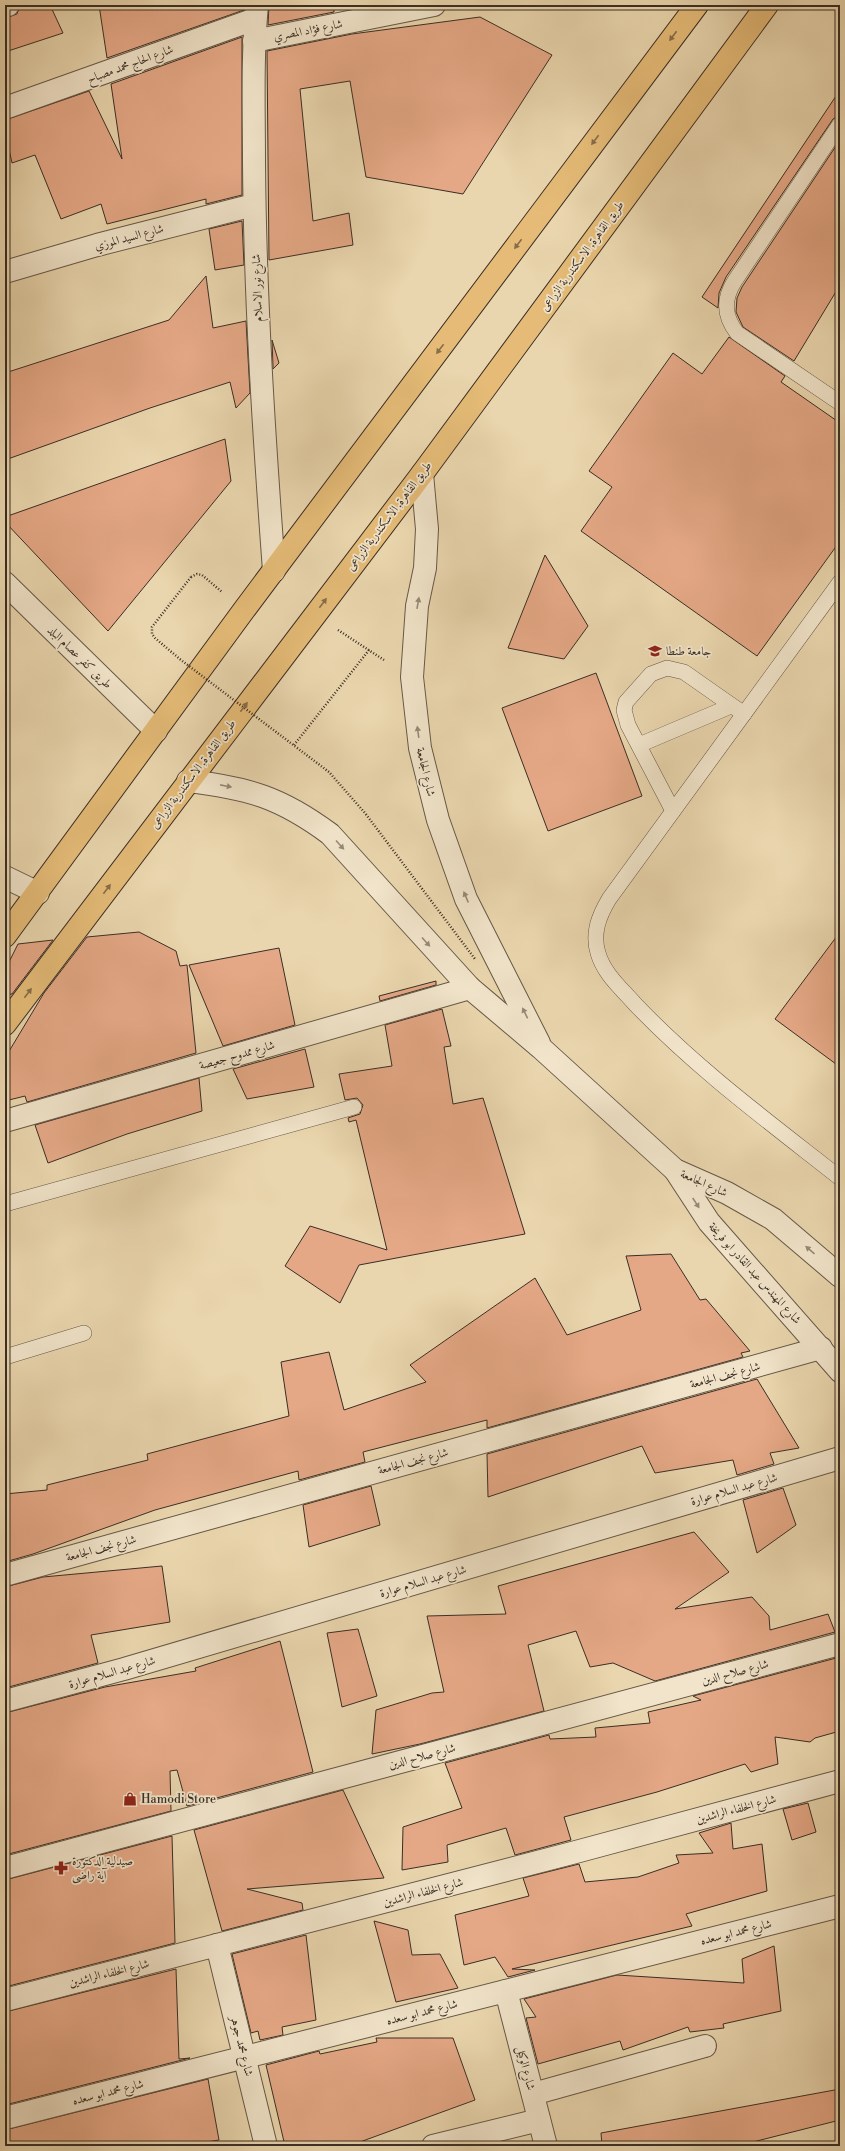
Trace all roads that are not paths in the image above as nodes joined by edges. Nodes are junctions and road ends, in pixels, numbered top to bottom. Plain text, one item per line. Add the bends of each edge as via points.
1 (8, 5) edge
2 (434, 5) edge
3 (696, 5) edge
4 (767, 5) edge
5 (5, 6) edge
6 (380, 10) edge
7 (256, 12) edge
8 (254, 41) junction
9 (5, 108) edge
10 (840, 124) edge
11 (254, 204) junction
12 (5, 272) edge
13 (840, 403) edge
14 (422, 474) junction
15 (274, 571) junction
16 (840, 582) edge
17 (5, 583) edge
18 (731, 706) junction
19 (744, 714) junction
20 (156, 731) junction
21 (639, 745) junction
22 (188, 780) junction
23 (673, 811) junction
24 (5, 877) edge
25 (38, 893) junction
26 (5, 936) edge
27 (470, 988) junction
28 (5, 1024) edge
29 (542, 1048) junction
30 (354, 1107) dead end
31 (5, 1121) edge
32 (675, 1170) junction
33 (840, 1178) edge
34 (5, 1204) edge
35 (838, 1271) edge
36 (84, 1333) dead end
37 (822, 1348) junction
38 (5, 1357) edge
39 (840, 1371) edge
40 (840, 1458) edge
41 (5, 1575) edge
42 (840, 1644) edge
43 (5, 1701) edge
44 (840, 1781) edge
45 (5, 1868) edge
46 (840, 1906) edge
47 (217, 1945) junction
48 (506, 1991) junction
49 (5, 2000) edge
50 (705, 2046) dead end
51 (244, 2057) junction
52 (533, 2094) junction
53 (5, 2118) edge
54 (539, 2120) junction
55 (266, 2146) edge
56 (433, 2146) edge
57 (546, 2146) edge

1 - 5 street
2 - 6 street, شارع فؤاد المصري
3 -> 15 highway
4 - 14 highway, طريق القاهرة, الاسكندرية الزراعى
6 - 8 street, شارع فؤاد المصري
7 - 8 street, شارع نور الاسلام
7 - 9 street, شارع الحاج محمد مصباح
8 - 11 street, شارع نور الاسلام
10 - 13 lane via 728,291 726,302 730,324 737,333
11 - 12 street, شارع السيد الموزي via 96,245
11 - 15 street, شارع نور الاسلام via 261,395
22 -> 14 highway, طريق القاهرة, الاسكندرية الزراعى
29 -> 14 street, شارع الجامعة via 466,899 438,820 420,748 412,678 417,606 426,552 427,529
15 - 20 highway
16 - 19 lane
17 - 20 street, طريق كفر عصام البلد
18 - 19 lane
18 - 21 lane
18 - 21 lane via 684,672 676,669 658,670 651,674 626,702 625,718
19 - 23 lane
20 - 25 highway
21 - 23 lane
22 -> 27 street, شارع الجامعة via 252,791 306,816 330,834
28 -> 22 highway, طريق القاهرة, الاسكندرية الزراعى
23 - 33 lane via 602,911 597,923 596,937 603,967 662,1032 716,1081
24 - 25 street
25 - 26 highway
27 - 29 street, شارع الجامعة
27 - 31 street, شارع ممدوح جعيصة
29 - 32 street, شارع الجامعة
30 - 34 lane
35 -> 32 street, شارع الجامعة via 773,1219 727,1193
32 -> 37 street, شارع المهندس عبد القادر ابو فريخة via 709,1222
36 - 38 lane
37 - 39 street, شارع المهندس عبد القادر ابو فريخة
37 - 41 street, شارع نجف الجامعة
40 - 43 street, شارع عبد السلام عوارة via 132,1667
42 - 45 street, شارع صلاح الدين
44 - 47 street, شارع الخلفاء الراشدين
46 - 48 street, شارع محمد ابو سعده
47 - 49 street, شارع الخلفاء الراشدين
47 - 51 street, شارع محمد جوهر
48 - 51 street, شارع محمد ابو سعده
48 - 52 street, شارع الوكيل
50 - 52 street
51 - 53 street, شارع محمد ابو سعده
51 - 55 street, شارع محمد جوهر
52 - 54 street, شارع الوكيل
54 - 56 street
54 - 57 street, شارع الوكيل

